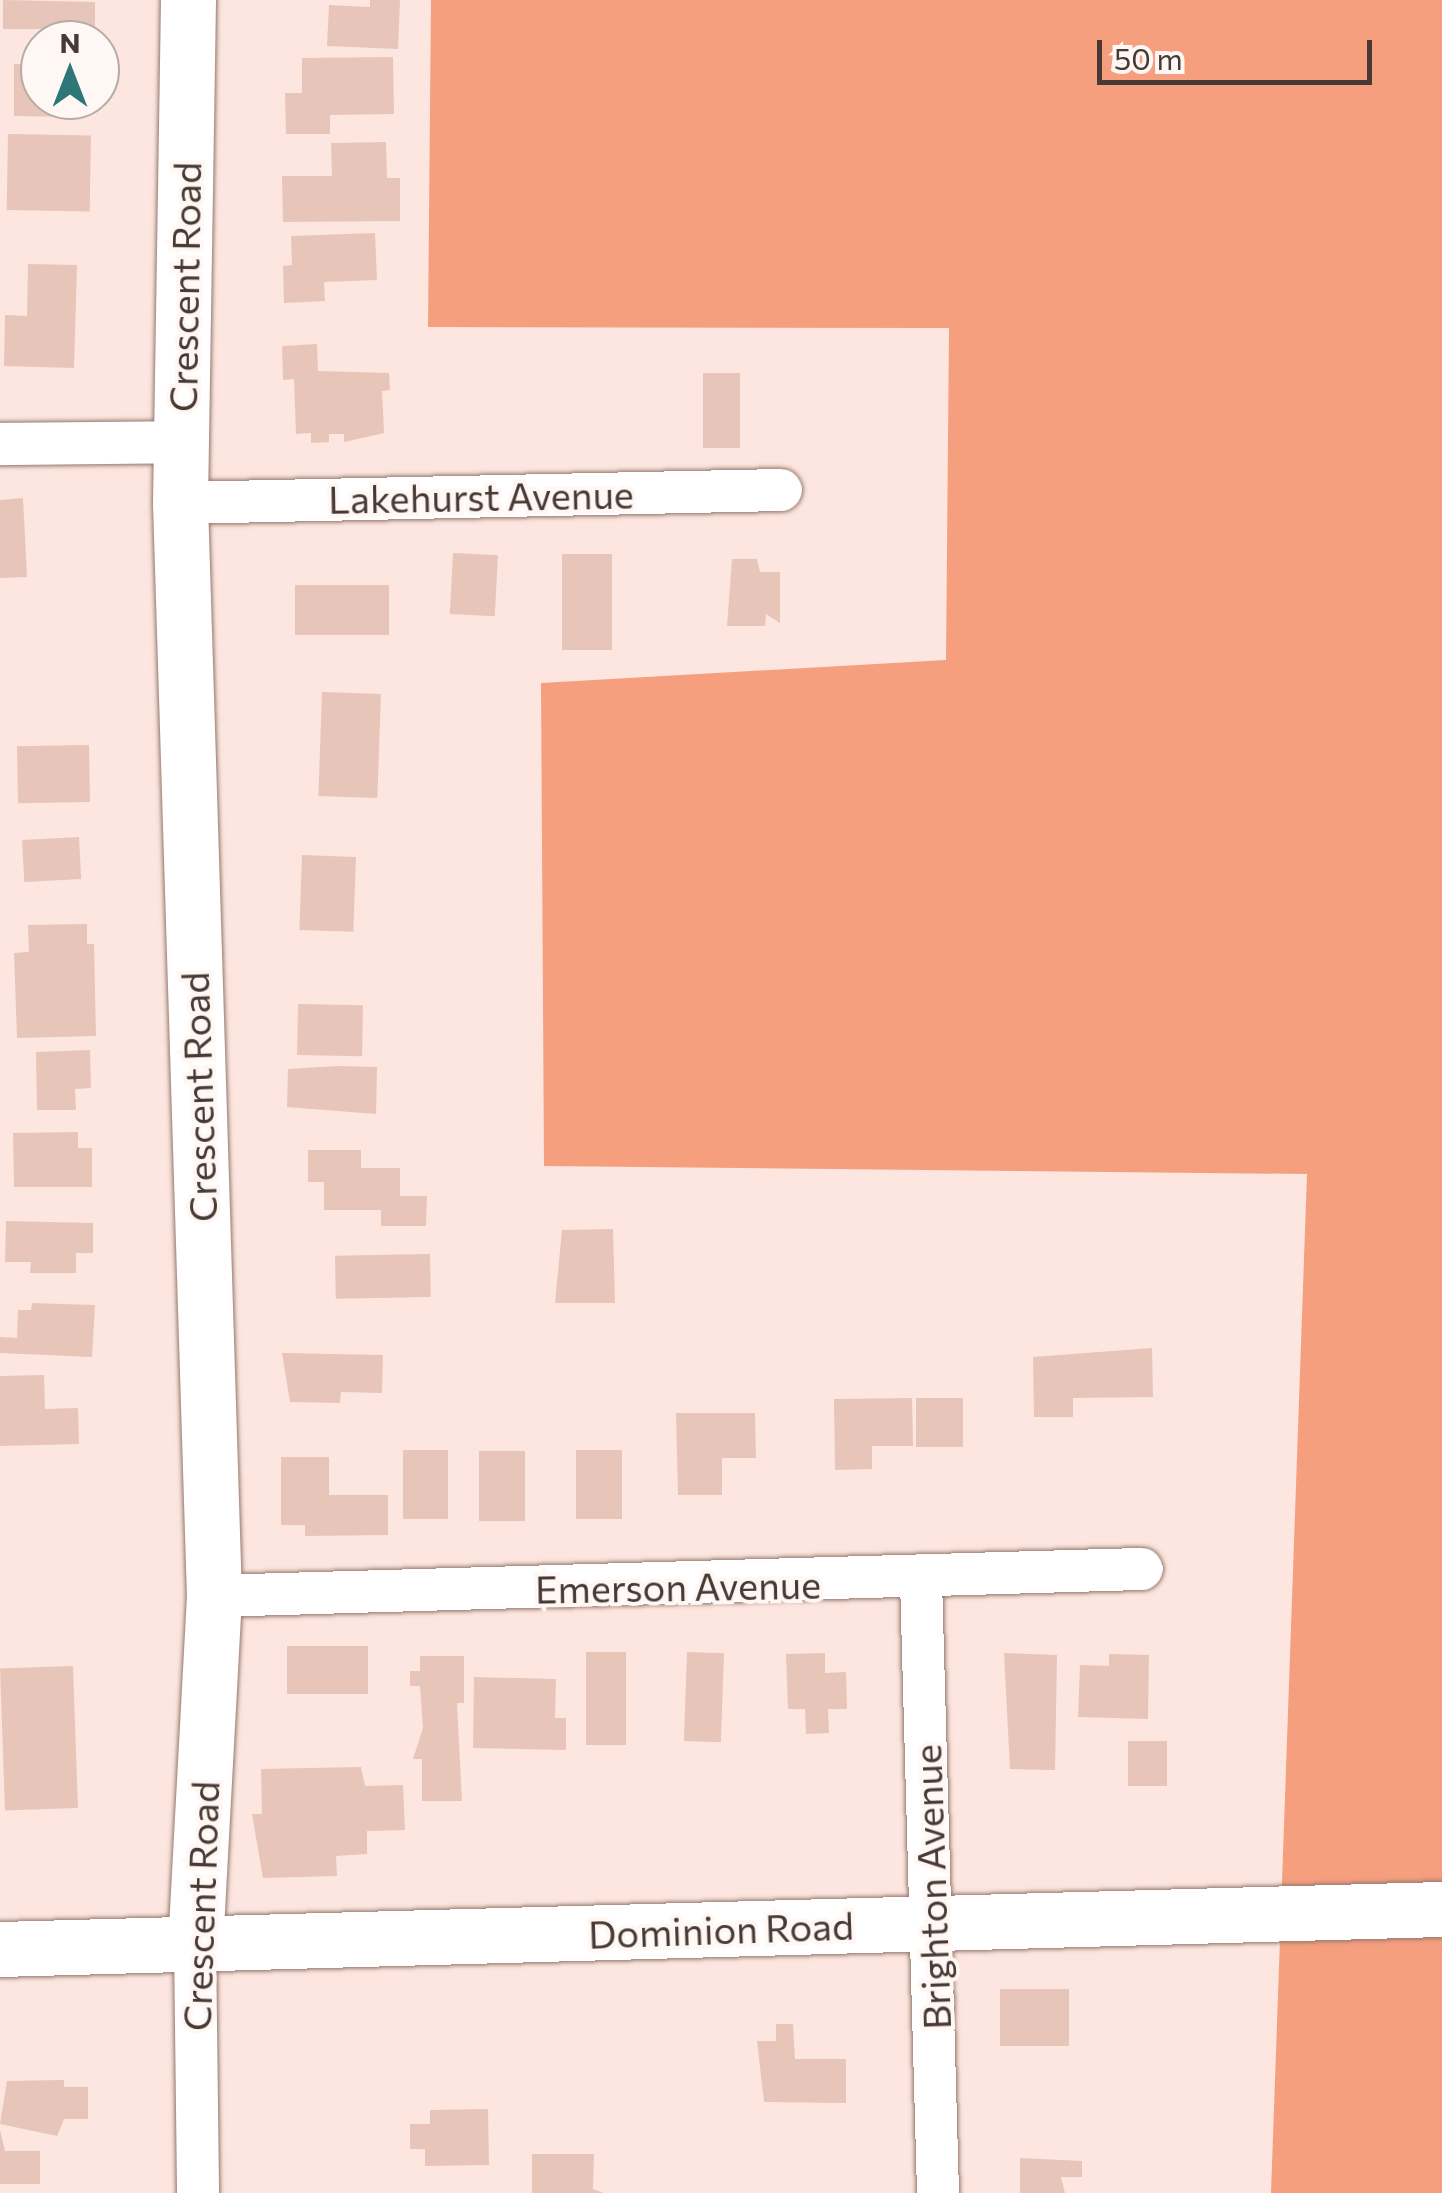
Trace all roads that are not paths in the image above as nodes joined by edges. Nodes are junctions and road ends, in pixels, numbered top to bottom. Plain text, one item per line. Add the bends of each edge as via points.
1 (188, 0) edge
2 (181, 442) junction
3 (0, 444) edge
4 (782, 490) dead end
5 (180, 503) junction
6 (1142, 1570) dead end
7 (921, 1580) junction
8 (214, 1596) junction
9 (1442, 1908) edge
10 (935, 1923) junction
11 (195, 1943) junction
12 (0, 1949) edge
13 (198, 2193) edge
14 (938, 2193) edge

1 - 2 street, Crescent Road
2 - 3 street
2 - 5 street, Crescent Road
4 - 5 street, Lakehurst Avenue
5 - 8 street, Crescent Road
6 - 7 street, Emerson Avenue
7 - 8 street, Emerson Avenue
7 - 10 street, Brighton Avenue
8 - 11 street, Crescent Road
9 - 10 street, Dominion Road
10 - 11 street, Dominion Road
10 - 14 street, Brighton Avenue
11 - 12 street, Dominion Road
11 - 13 street, Crescent Road

